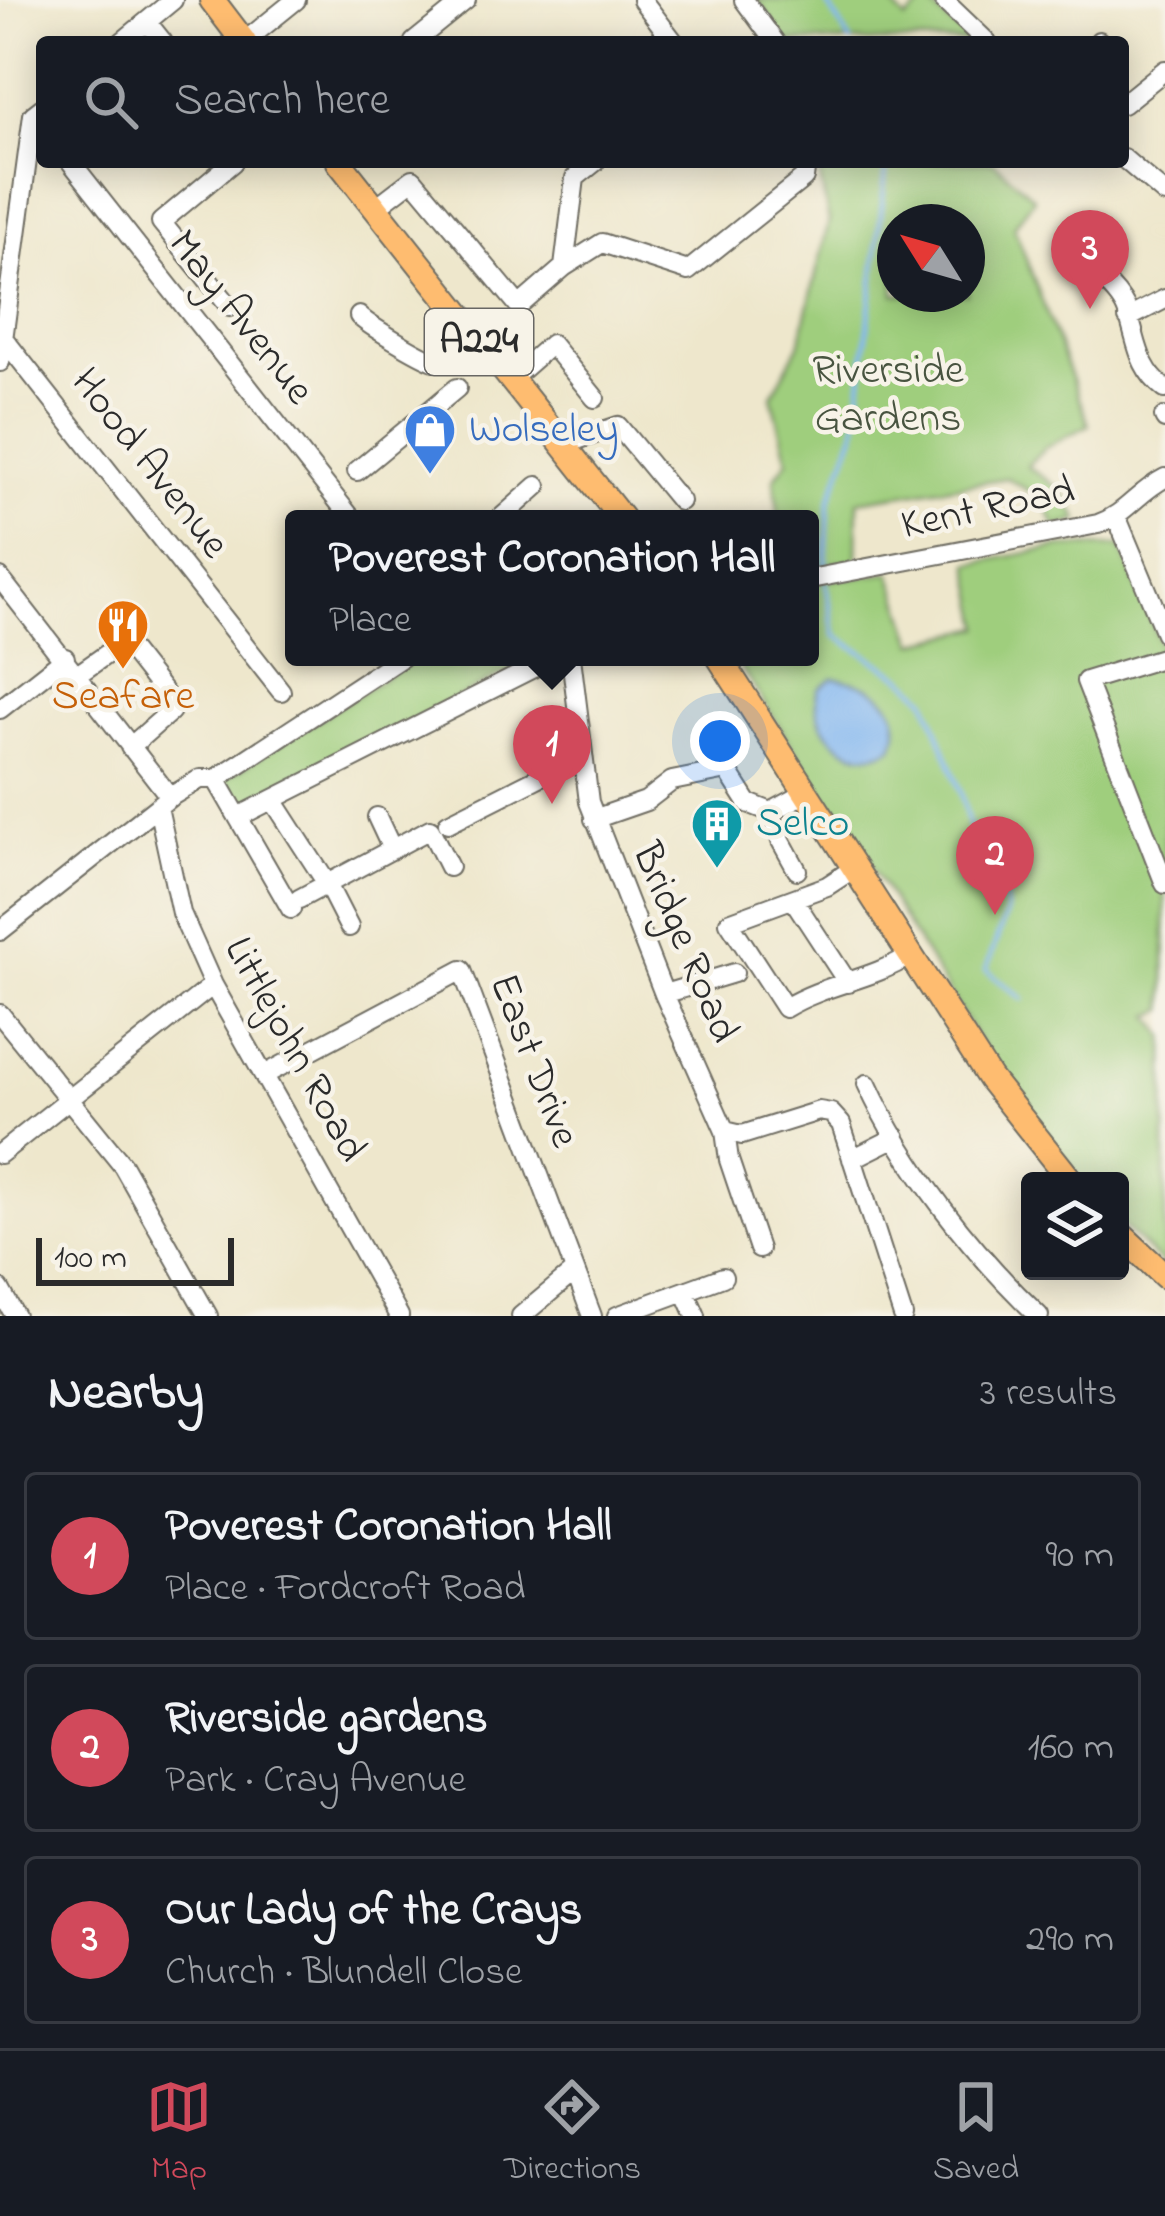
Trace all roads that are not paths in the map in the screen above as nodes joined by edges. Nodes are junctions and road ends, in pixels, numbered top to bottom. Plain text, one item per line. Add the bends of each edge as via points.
1 (212, 0) edge
2 (466, 0) edge
3 (642, 0) edge
4 (744, 0) edge
5 (943, 0) edge
6 (164, 3) edge
7 (283, 4) edge
8 (147, 22) junction
9 (130, 36) edge
10 (158, 36) edge
11 (239, 36) edge
12 (250, 36) edge
13 (421, 36) edge
14 (669, 36) edge
15 (771, 36) edge
16 (981, 36) edge
17 (1165, 70) edge
18 (1129, 99) edge
19 (36, 125) edge
20 (1129, 163) edge
21 (76, 168) edge
22 (226, 168) edge
23 (344, 168) edge
24 (588, 168) edge
25 (805, 168) edge
26 (411, 170) edge
27 (1165, 194) edge
28 (375, 208) junction
29 (9, 209) edge
30 (1069, 254) dead end
31 (564, 267) junction
32 (1165, 299) edge
33 (230, 307) dead end
34 (359, 316) dead end
35 (1128, 318) junction
36 (470, 330) junction
37 (4, 339) junction
38 (0, 362) edge
39 (510, 380) junction
40 (457, 388) dead end
41 (1165, 389) edge
42 (595, 398) dead end
43 (562, 445) junction
44 (357, 471) dead end
45 (1165, 478) edge
46 (537, 486) dead end
47 (680, 501) dead end
48 (345, 510) edge
49 (510, 510) edge
50 (615, 510) edge
51 (1117, 518) junction
52 (0, 578) edge
53 (820, 578) edge
54 (1165, 633) edge
55 (1165, 657) edge
56 (64, 658) junction
57 (388, 666) edge
58 (537, 666) edge
59 (572, 666) edge
60 (725, 666) edge
61 (77, 675) junction
62 (281, 691) dead end
63 (0, 709) edge
64 (130, 747) junction
65 (583, 755) junction
66 (216, 779) junction
67 (808, 792) junction
68 (273, 800) junction
69 (164, 802) junction
70 (771, 812) junction
71 (240, 816) junction
72 (376, 817) dead end
73 (594, 819) junction
74 (448, 823) dead end
75 (392, 849) junction
76 (449, 867) dead end
77 (856, 867) junction
78 (797, 870) dead end
79 (326, 882) junction
80 (1165, 884) edge
81 (793, 899) junction
82 (349, 927) dead end
83 (0, 931) edge
84 (910, 955) junction
85 (734, 973) dead end
86 (848, 983) junction
87 (212, 986) junction
88 (664, 994) junction
89 (0, 1014) edge
90 (264, 1075) junction
91 (867, 1084) dead end
92 (69, 1099) junction
93 (724, 1131) junction
94 (896, 1137) junction
95 (0, 1154) edge
96 (853, 1159) junction
97 (1064, 1172) edge
98 (1129, 1242) edge
99 (759, 1249) dead end
100 (575, 1271) junction
101 (1165, 1276) edge
102 (723, 1277) dead end
103 (0, 1288) edge
104 (685, 1291) junction
105 (1022, 1300) junction
106 (904, 1315) edge
107 (15, 1316) edge
108 (208, 1316) edge
109 (399, 1316) edge
110 (521, 1316) edge
111 (592, 1316) edge
112 (617, 1316) edge
113 (696, 1316) edge
114 (1006, 1316) edge
115 (1039, 1316) edge

1 - 11 main road
2 - 13 street
3 - 14 street
4 - 15 street
5 - 16 street
6 - 8 street
7 - 12 street
8 - 9 street
8 - 10 street
17 - 18 street
19 - 29 street
20 - 27 street
21 - 48 street, May Avenue
22 - 33 street via 160,222
23 - 28 main road, A224
24 - 31 street via 575,178
25 - 31 street via 804,178 688,271 602,243
26 - 28 street
26 - 31 street via 520,305
28 - 36 main road, A224
29 - 37 street
30 - 35 street via 1117,296
32 - 35 street
34 - 36 street via 434,361
35 - 41 street via 1146,371
36 - 39 main road, A224
37 - 38 street
37 - 62 street, Hood Avenue
39 - 42 street via 551,344
39 - 43 main road, A224
40 - 44 street
43 - 47 street via 618,425
43 - 50 main road, A224
45 - 51 street, Kent Road
46 - 49 street
51 - 53 street, Kent Road
51 - 54 street
52 - 56 street
55 - 80 street via 1086,681
56 - 61 street
56 - 63 street
57 - 66 street
58 - 68 street
59 - 65 street, Bridge Road
60 - 67 main road
61 - 64 street
61 - 64 street via 122,641 172,703
64 - 69 street
65 - 73 street, Bridge Road
65 - 74 street
66 - 69 street via 200,779
66 - 71 street
67 - 70 street
67 - 77 main road
68 - 71 street
68 - 79 street
69 - 83 street
69 - 87 street, Littlejohn Road via 181,914
70 - 73 street via 748,803 727,770 672,782 646,801
70 - 78 street
71 - 79 street via 295,904
72 - 75 street
73 - 88 street, Bridge Road
75 - 76 street via 430,830
75 - 79 street
77 - 81 street
77 - 84 main road
79 - 82 street
81 - 86 street
81 - 86 street via 729,922 785,1008
84 - 86 street
84 - 97 main road
85 - 88 street
87 - 90 street, Littlejohn Road
87 - 92 street
88 - 93 street, Bridge Road
89 - 92 street
90 - 100 street, East Drive via 462,970
90 - 109 street, Littlejohn Road
91 - 94 street
92 - 95 street
92 - 108 street via 123,1166
93 - 96 street via 742,1136 831,1113
93 - 99 street, Bridge Road
94 - 96 street
94 - 105 street
96 - 106 street
98 - 101 main road
100 - 110 street
100 - 111 street, East Drive
102 - 104 street
103 - 107 street
104 - 112 street
104 - 113 street
105 - 114 street
105 - 115 street

